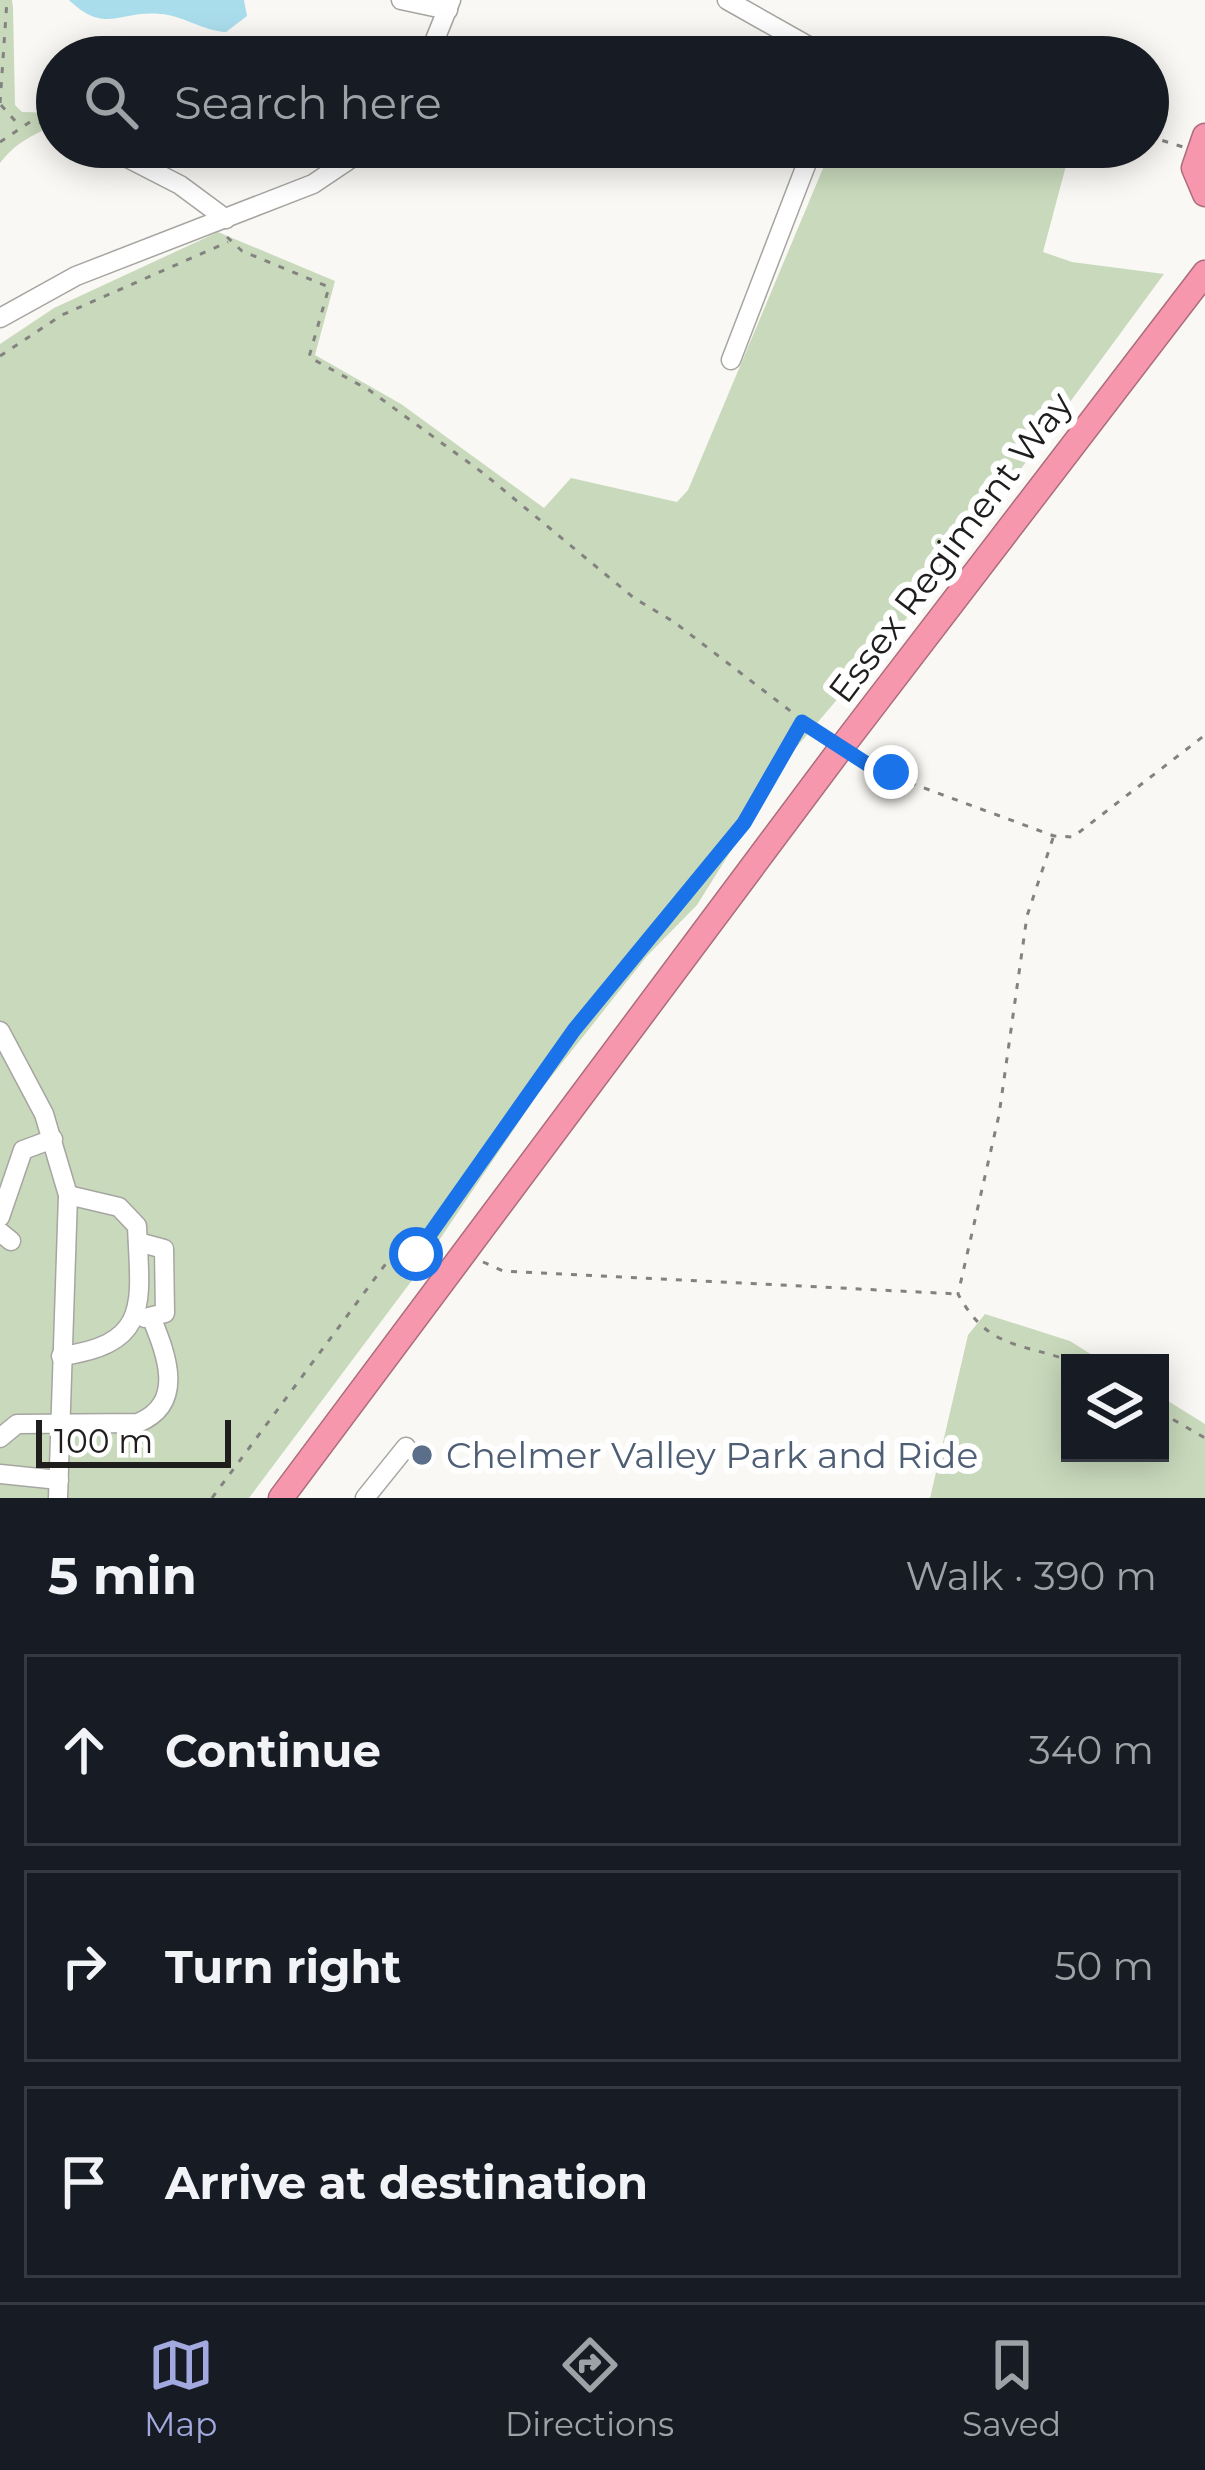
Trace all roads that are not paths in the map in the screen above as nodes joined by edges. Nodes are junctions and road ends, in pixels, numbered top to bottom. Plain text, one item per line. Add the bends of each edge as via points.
1 (400, 0) edge
2 (727, 0) edge
3 (449, 5) edge
4 (436, 36) edge
5 (791, 36) edge
6 (1200, 144) edge
7 (147, 168) edge
8 (337, 168) edge
9 (805, 168) edge
10 (1205, 194) edge
11 (226, 219) junction
12 (1205, 273) edge
13 (0, 318) edge
14 (731, 360) dead end
15 (0, 1031) edge
16 (53, 1139) junction
17 (68, 1195) junction
18 (0, 1217) edge
19 (138, 1242) junction
20 (145, 1318) junction
21 (61, 1356) junction
22 (60, 1425) junction
23 (0, 1438) edge
24 (406, 1447) dead end
25 (0, 1474) edge
26 (58, 1489) edge
27 (281, 1498) edge
28 (365, 1498) edge

1 - 3 street
2 - 5 street
3 - 4 street
6 - 10 highway via 1194,168
7 - 11 street
8 - 11 street
9 - 14 street
11 - 13 street via 76,276
12 - 27 highway, Essex Regiment Way
15 - 16 street
16 - 17 street
16 - 18 street via 23,1150
17 - 19 street via 119,1207 137,1226
17 - 21 street
19 - 20 street
19 - 20 street via 164,1249 168,1268 165,1313
20 - 21 street via 97,1352
20 - 22 street via 170,1368 150,1418
21 - 22 street
22 - 23 street via 17,1424
22 - 26 street
24 - 28 street
25 - 26 street

